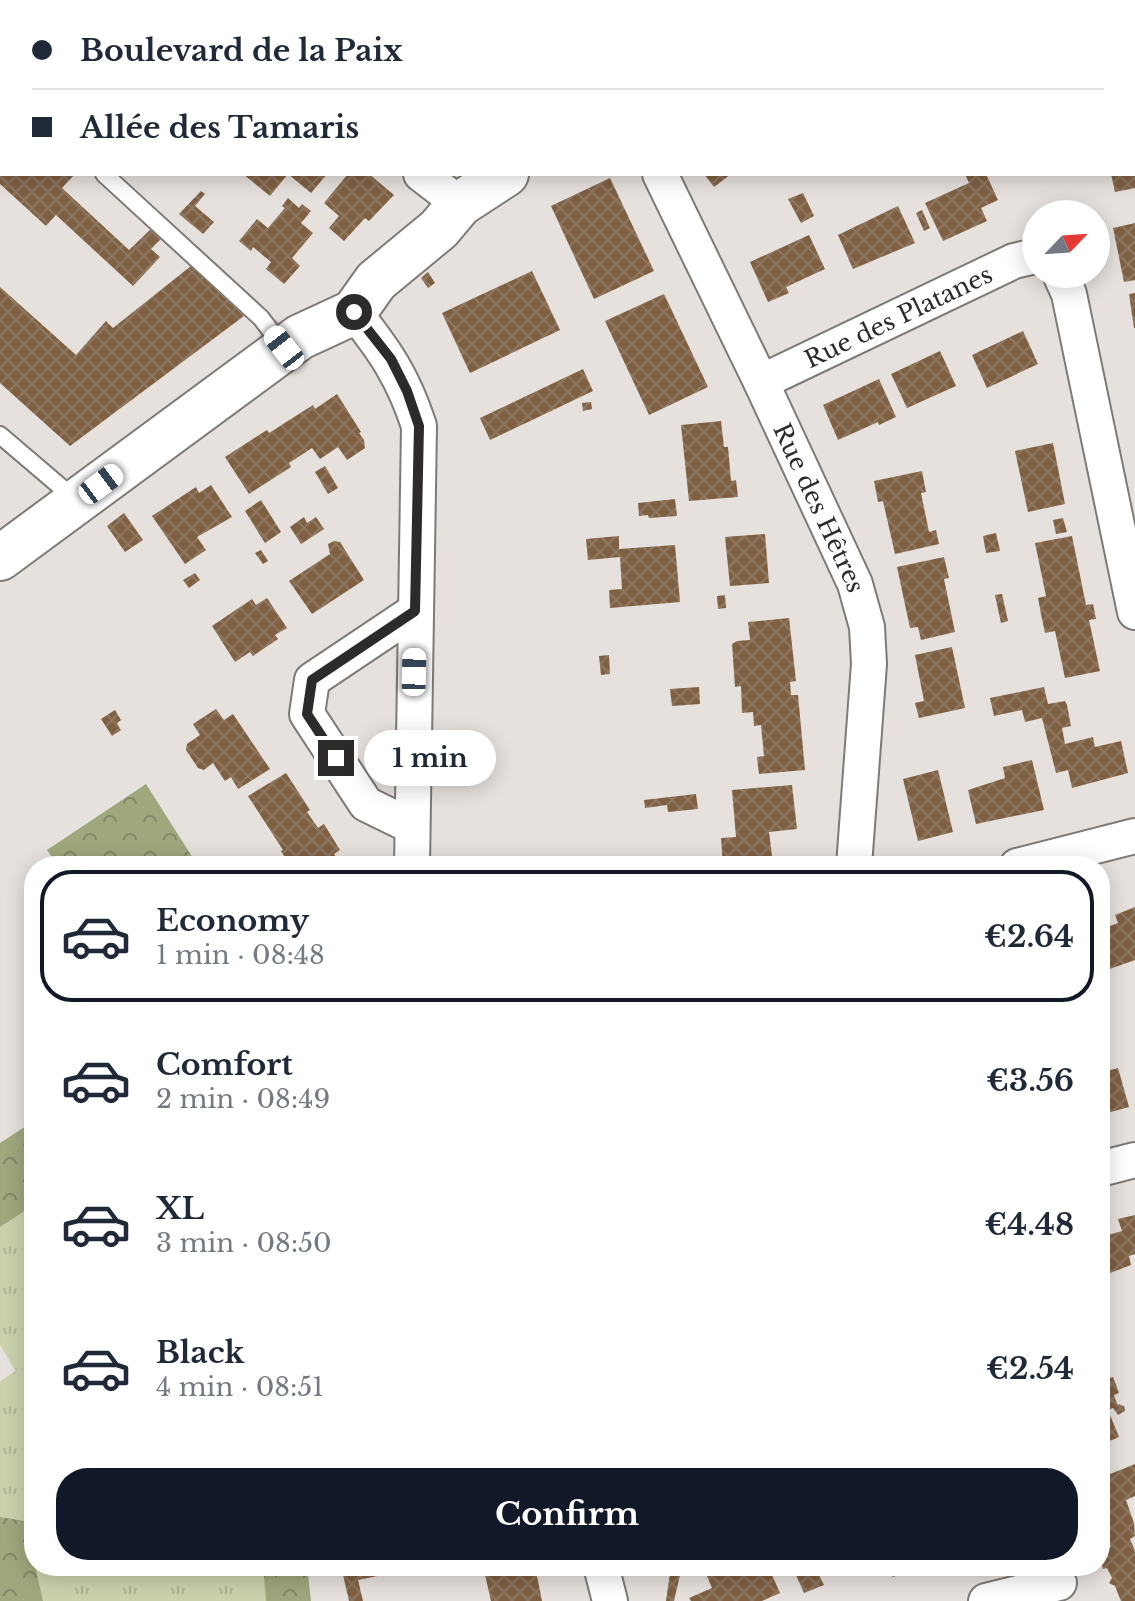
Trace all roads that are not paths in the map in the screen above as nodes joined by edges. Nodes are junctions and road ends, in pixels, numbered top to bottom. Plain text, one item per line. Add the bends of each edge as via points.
1 (106, 176) edge
2 (424, 176) edge
3 (503, 176) edge
4 (661, 176) edge
5 (460, 204) junction
6 (1022, 259) edge
7 (1066, 288) edge
8 (354, 312) junction
9 (284, 348) junction
10 (761, 382) junction
11 (0, 435) edge
12 (78, 501) junction
13 (0, 558) edge
14 (415, 611) junction
15 (1135, 612) edge
16 (411, 826) junction
17 (1135, 836) edge
18 (412, 856) edge
19 (855, 856) edge
20 (1056, 856) edge
21 (1135, 1160) edge
22 (1110, 1166) edge
23 (604, 1576) edge
24 (1059, 1583) edge
25 (610, 1601) edge
26 (986, 1601) edge

1 - 9 lane via 261,318
2 - 5 street
3 - 5 street
4 - 10 street, Rue des Hêtres
5 - 8 street via 439,229 376,281
6 - 10 street, Rue des Platanes
7 - 15 street
8 - 9 street
8 - 14 street via 391,359 419,426
9 - 12 street
10 - 19 street, Rue des Hêtres via 855,584 867,627
11 - 12 lane
12 - 13 street
14 - 16 street
14 - 16 street via 312,680 307,714 366,804
16 - 18 street
17 - 20 street
21 - 22 street
23 - 25 street
24 - 26 street

